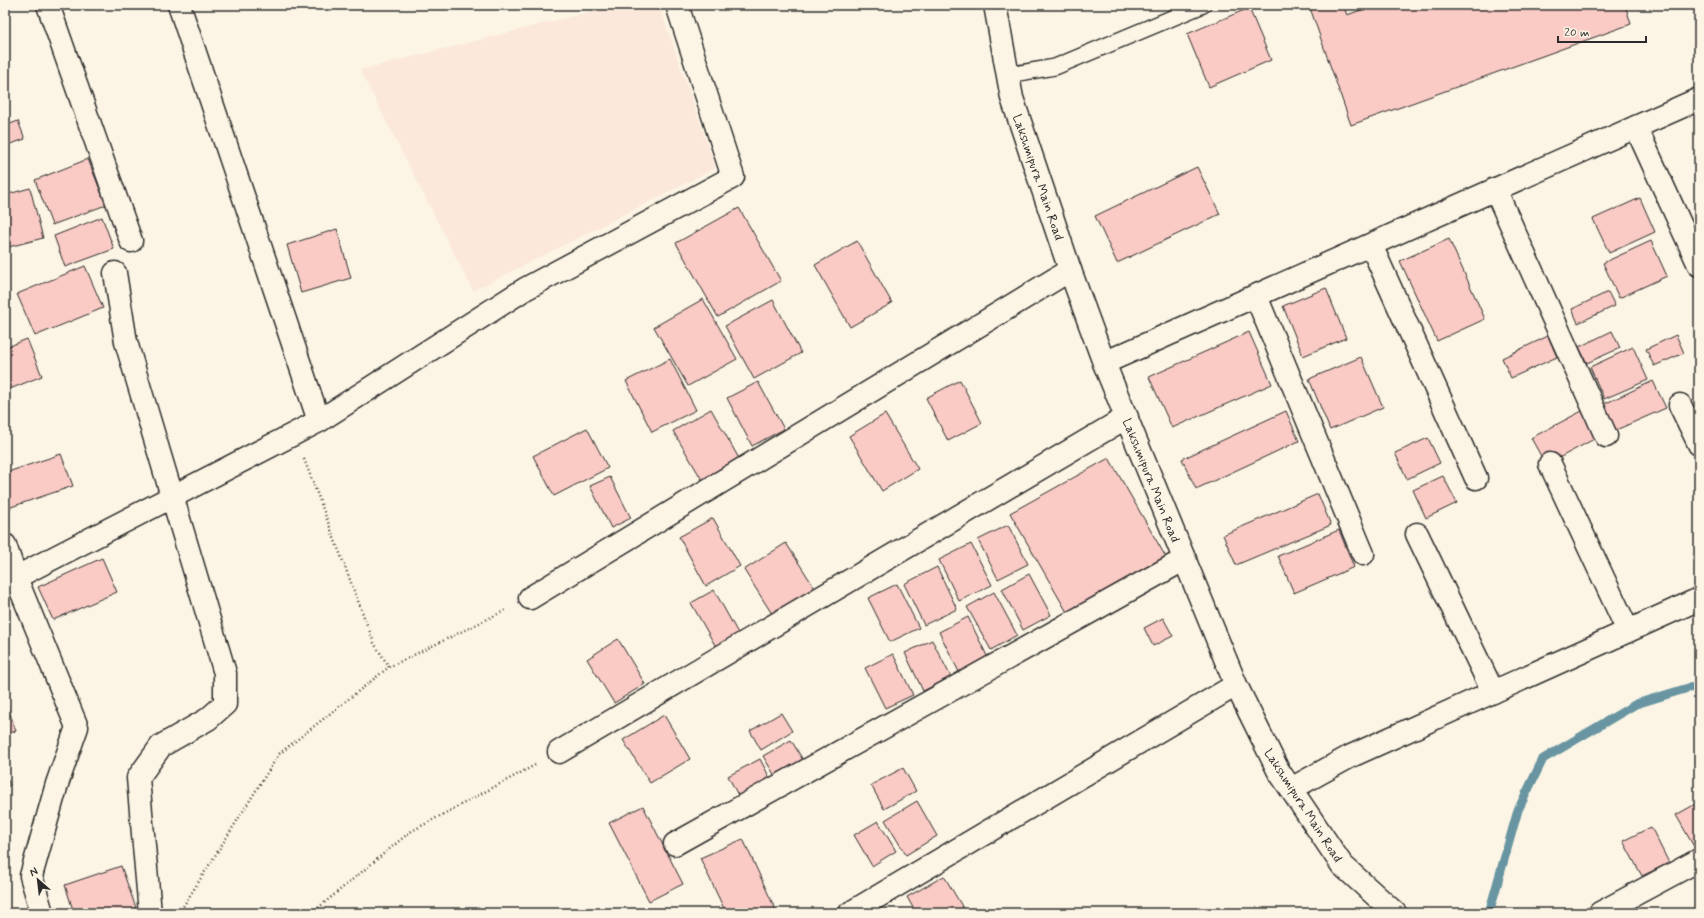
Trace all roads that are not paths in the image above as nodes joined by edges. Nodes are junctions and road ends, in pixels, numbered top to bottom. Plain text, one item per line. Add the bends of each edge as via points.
1 (48, 5) edge
2 (179, 5) edge
3 (677, 5) edge
4 (995, 5) edge
5 (1203, 5) edge
6 (1008, 75) junction
7 (1699, 99) edge
8 (1636, 127) junction
9 (1495, 189) junction
10 (131, 241) dead end
11 (1371, 245) junction
12 (1699, 265) edge
13 (1070, 270) junction
14 (115, 273) dead end
15 (1256, 296) junction
16 (1104, 363) junction
17 (1680, 405) dead end
18 (1127, 417) junction
19 (319, 421) junction
20 (1606, 436) dead end
21 (1699, 444) edge
22 (1550, 464) dead end
23 (1476, 478) dead end
24 (172, 497) junction
25 (1417, 534) dead end
26 (5, 545) edge
27 (1363, 554) dead end
28 (1185, 559) junction
29 (11, 581) edge
30 (530, 598) road end
31 (1699, 599) edge
32 (1628, 631) junction
33 (1236, 685) junction
34 (1493, 692) junction
35 (559, 752) road end
36 (1291, 789) junction
37 (674, 844) dead end
38 (1699, 860) edge
39 (42, 913) edge
40 (150, 913) edge
41 (850, 913) edge
42 (1395, 913) edge
43 (1600, 913) edge

1 - 10 street
2 - 19 street
3 - 19 street via 733,177 525,289
4 - 6 street, Lakshmipura Main Road
5 - 6 lane via 1055,67
6 - 13 street, Lakshmipura Main Road via 1012,98
7 - 8 street
8 - 9 street
8 - 12 street
9 - 11 street
9 - 20 street
11 - 15 street
11 - 23 street
13 - 16 street, Lakshmipura Main Road
13 - 30 street
14 - 24 street via 126,342
15 - 16 street
15 - 27 street
16 - 18 street, Lakshmipura Main Road
17 - 21 street
18 - 28 street, Lakshmipura Main Road
18 - 35 street
19 - 24 street
22 - 32 street
24 - 29 street
24 - 40 street via 225,673 225,704 208,719 161,746 138,778
25 - 34 street
26 - 29 street
28 - 33 street, Lakshmipura Main Road
28 - 37 street
29 - 39 street via 77,728 57,784 31,876
31 - 32 street
32 - 34 street
33 - 36 street, Lakshmipura Main Road via 1278,770
33 - 41 street
34 - 36 street via 1349,757
36 - 42 street, Lakshmipura Main Road via 1342,865
38 - 43 street

